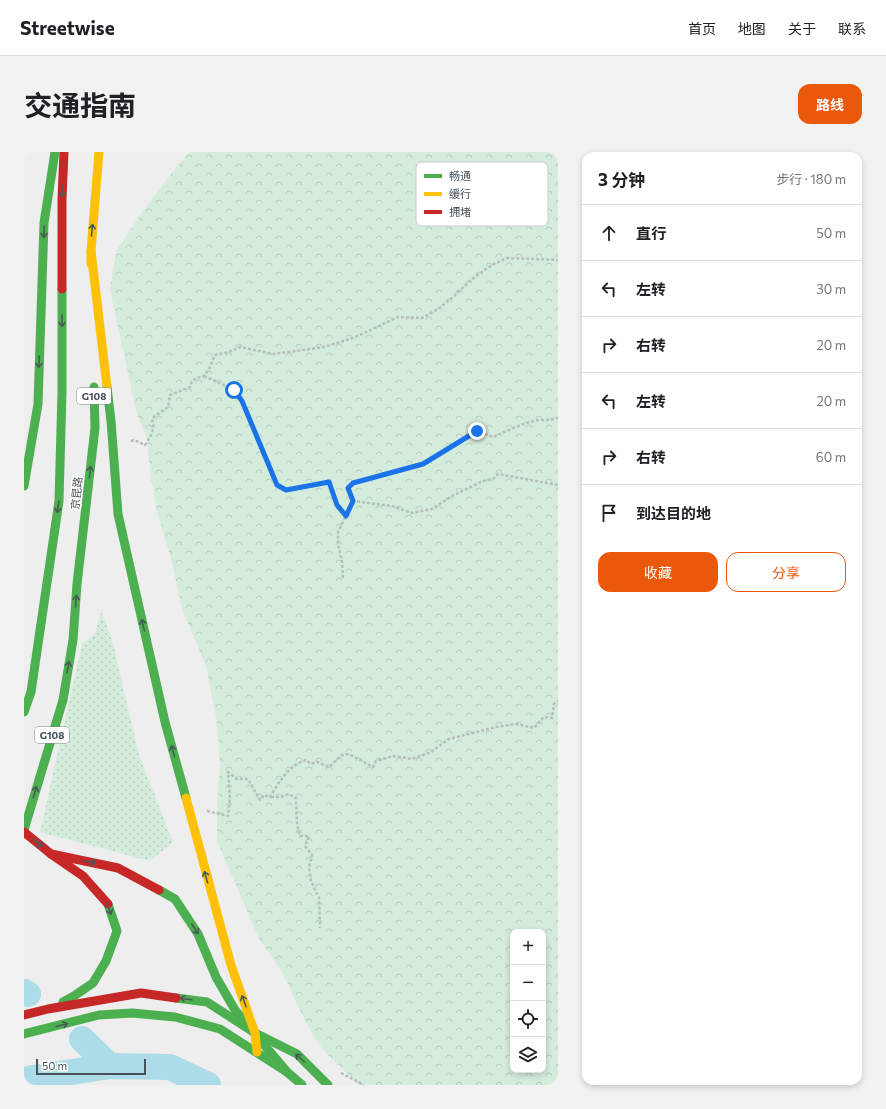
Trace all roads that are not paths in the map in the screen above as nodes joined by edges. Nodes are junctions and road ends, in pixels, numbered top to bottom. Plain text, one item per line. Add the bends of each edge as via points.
1 (54, 152) edge
2 (64, 152) edge
3 (99, 152) edge
4 (91, 251) junction
5 (93, 343) dead end
6 (94, 382) dead end
7 (24, 486) edge
8 (24, 712) edge
9 (24, 831) edge
10 (51, 854) junction
11 (48, 1009) junction
12 (24, 1015) edge
13 (255, 1033) junction
14 (24, 1034) edge
15 (258, 1052) junction
16 (287, 1072) junction
17 (302, 1085) edge
18 (328, 1085) edge

1 -> 7 main road via 44,223 38,404
2 -> 8 main road, 京昆路 / G108 via 59,501 31,692
4 -> 3 main road
4 - 5 main road
13 -> 4 main road via 231,965 190,817 165,722 118,514
9 -> 6 main road, 京昆路 / G108 via 62,700 73,640 95,428
9 -> 10 main road
10 -> 11 main road via 83,876 108,904 118,931 106,961 93,983
10 -> 13 main road via 118,868 175,900 198,934 216,977 235,1010
11 - 12 main road
13 -> 11 main road via 207,1002 141,993
13 - 15 main road
13 - 16 main road
18 -> 13 main road via 297,1054
14 -> 15 main road via 99,1015 132,1013 175,1017 220,1029
15 - 16 main road
16 - 17 main road

